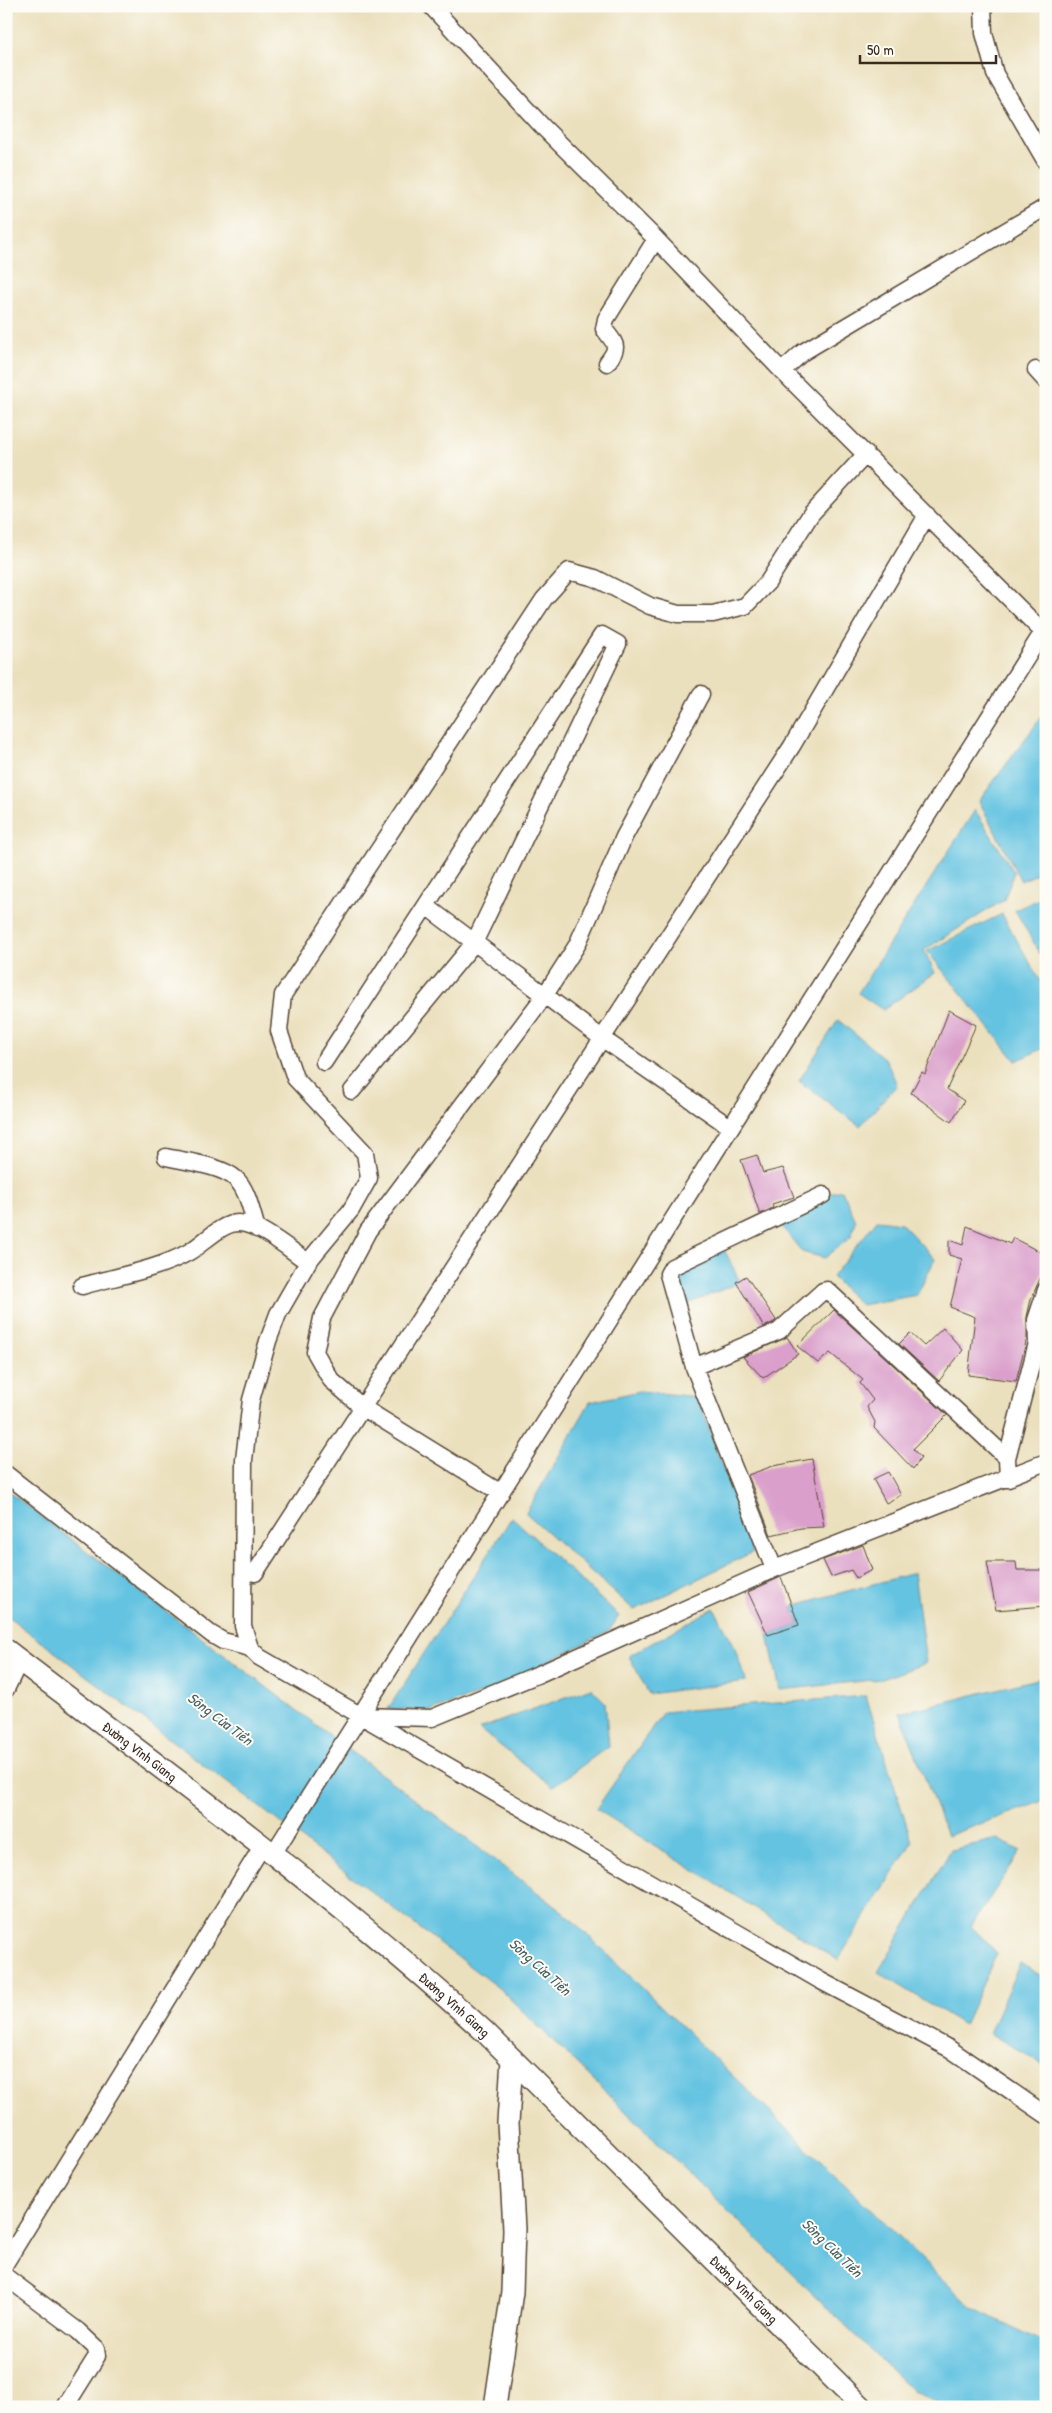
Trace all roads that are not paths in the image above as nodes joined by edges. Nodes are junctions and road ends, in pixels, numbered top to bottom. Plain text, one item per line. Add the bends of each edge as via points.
1 (430, 6) edge
2 (983, 6) edge
3 (1046, 162) edge
4 (1046, 208) edge
5 (656, 239) junction
6 (608, 363) dead end
7 (782, 371) junction
8 (866, 454) junction
9 (927, 515) junction
10 (1044, 631) edge
11 (701, 694) dead end
12 (426, 906) junction
13 (474, 943) junction
14 (545, 995) junction
15 (603, 1040) junction
16 (324, 1062) dead end
17 (352, 1091) dead end
18 (730, 1127) junction
19 (166, 1156) dead end
20 (823, 1195) dead end
21 (257, 1229) junction
22 (308, 1262) junction
23 (82, 1286) dead end
24 (1046, 1290) edge
25 (694, 1367) junction
26 (362, 1407) junction
27 (1006, 1458) junction
28 (1046, 1462) edge
29 (6, 1474) edge
30 (1008, 1478) junction
31 (500, 1493) junction
32 (774, 1569) junction
33 (256, 1573) dead end
34 (250, 1648) junction
35 (13, 1655) edge
36 (6, 1689) edge
37 (361, 1716) junction
38 (268, 1850) junction
39 (512, 2059) junction
40 (1046, 2115) edge
41 (8, 2257) edge
42 (6, 2277) edge
43 (65, 2407) edge
44 (495, 2407) edge
45 (862, 2407) edge

1 - 5 street
2 - 3 street via 984,33 995,74
4 - 7 street via 803,352
5 - 6 street via 606,319 604,329 616,345
5 - 7 street
7 - 8 street
8 - 9 street
8 - 22 street via 811,514 768,582 745,606 713,614 678,614 650,606 595,578 569,571 544,599 283,995 279,1031 296,1078 365,1153 369,1178 351,1210
9 - 10 street
9 - 15 street via 792,746
10 - 18 street
11 - 14 street via 624,837 577,945
12 - 13 street
12 - 13 street via 602,635 618,644
12 - 16 street
13 - 14 street
13 - 17 street
14 - 15 street
14 - 26 street via 368,1231 322,1318 315,1352 331,1380
15 - 18 street
15 - 26 street
18 - 31 street
19 - 21 street via 225,1172 236,1179
20 - 25 street via 669,1270
21 - 22 street
21 - 23 street via 233,1224 171,1260
22 - 34 street via 272,1328 249,1416 244,1460 243,1626
24 - 27 street via 1036,1320 1037,1343
25 - 27 street via 780,1331 827,1290
25 - 32 street
26 - 31 street
26 - 33 street
27 - 30 street
28 - 30 street
29 - 34 street via 211,1634 223,1641
30 - 32 street
31 - 37 street
32 - 37 street via 540,1674 432,1718
34 - 37 street
35 - 36 street
35 - 38 street, Đường Vĩnh Giang
37 - 38 street via 287,1832
37 - 40 street via 821,1981 950,2049
38 - 39 street, Đường Vĩnh Giang via 453,2003
38 - 41 street
39 - 44 street via 508,2124 514,2229 512,2292
39 - 45 street, Đường Vĩnh Giang
42 - 43 street via 96,2348 97,2356

